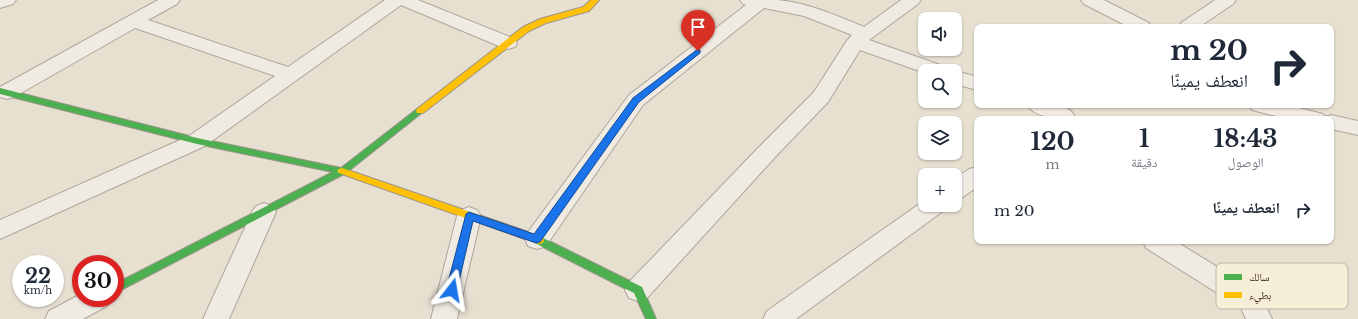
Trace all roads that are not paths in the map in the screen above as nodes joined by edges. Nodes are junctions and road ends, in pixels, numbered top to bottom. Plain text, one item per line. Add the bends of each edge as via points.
1 (7, 0) edge
2 (171, 0) edge
3 (397, 0) edge
4 (403, 0) edge
5 (595, 0) edge
6 (912, 0) edge
7 (1090, 0) edge
8 (1227, 0) edge
9 (754, 1) edge
10 (0, 3) edge
11 (133, 21) junction
12 (1137, 24) edge
13 (1191, 24) edge
14 (860, 38) junction
15 (508, 43) junction
16 (922, 64) edge
17 (291, 75) junction
18 (962, 79) edge
19 (974, 83) edge
20 (4, 91) edge
21 (1047, 108) edge
22 (1271, 112) edge
23 (1066, 113) edge
24 (1297, 116) edge
25 (1334, 123) edge
26 (1358, 128) edge
27 (197, 141) junction
28 (343, 171) junction
29 (974, 177) edge
30 (962, 186) edge
31 (264, 212) junction
32 (926, 212) edge
33 (469, 216) junction
34 (0, 230) edge
35 (536, 239) junction
36 (1159, 244) edge
37 (1216, 279) edge
38 (124, 284) edge
39 (638, 290) junction
40 (81, 307) edge
41 (1255, 309) edge
42 (782, 318) edge
43 (58, 319) edge
44 (216, 319) edge
45 (444, 319) edge
46 (651, 319) edge
47 (1259, 319) edge

1 - 10 street
2 - 11 street
3 - 17 street
4 - 15 street
5 - 15 street via 586,9 543,21 526,29
6 - 14 street
7 - 12 street
8 - 13 street
9 - 14 street via 808,11 829,18
9 - 35 street via 636,100
11 - 17 street
11 - 20 street
14 - 16 street
14 - 39 street via 821,97
15 - 28 street
17 - 27 street
18 - 19 street
20 - 27 street
21 - 23 street
22 - 24 street
25 - 26 street
27 - 28 street
27 - 34 street
28 - 31 street
28 - 33 street
29 - 30 street
31 - 38 street
31 - 44 street
32 - 42 street
33 - 35 street
33 - 45 street
35 - 39 street
36 - 37 street
39 - 46 street
40 - 43 street
41 - 47 street

